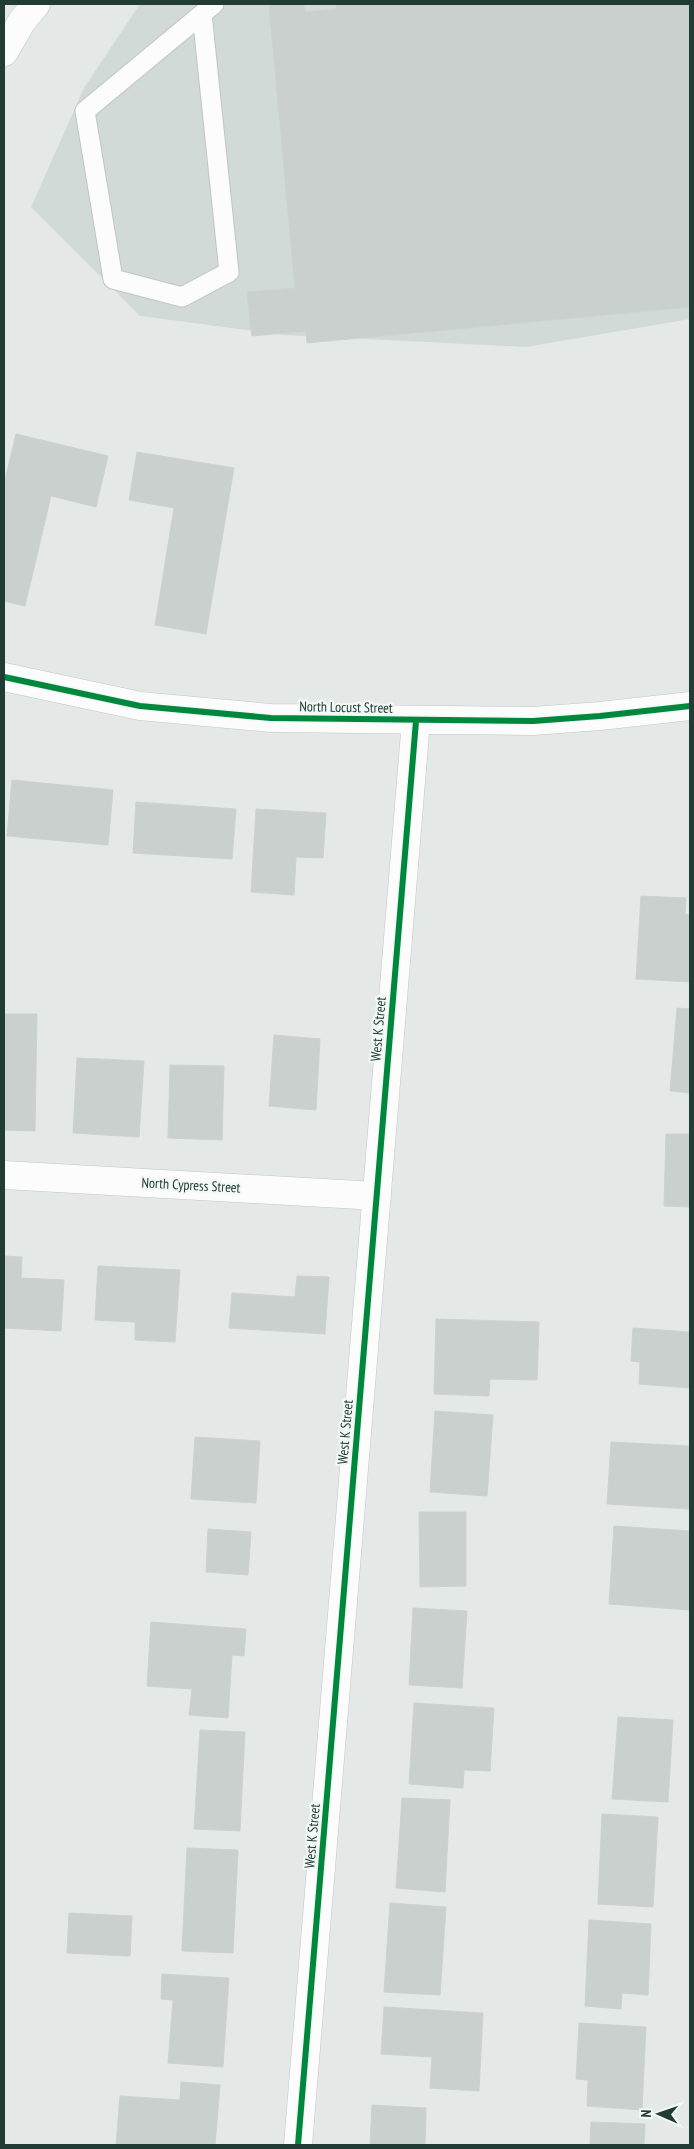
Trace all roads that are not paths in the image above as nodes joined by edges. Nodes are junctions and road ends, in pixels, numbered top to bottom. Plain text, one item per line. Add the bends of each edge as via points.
1 (36, 4) edge
2 (208, 9) edge
3 (4, 52) edge
4 (4, 677) edge
5 (690, 706) edge
6 (416, 721) junction
7 (4, 1175) edge
8 (378, 1196) junction
9 (298, 2145) edge

1 - 3 street
2 - 2 lane via 85,111 113,279 182,297 229,272
4 - 6 street, North Locust Street via 140,706 271,718
5 - 6 street, North Locust Street via 533,721
6 - 8 street, West K Street
7 - 8 street, North Cypress Street
8 - 9 street, West K Street

